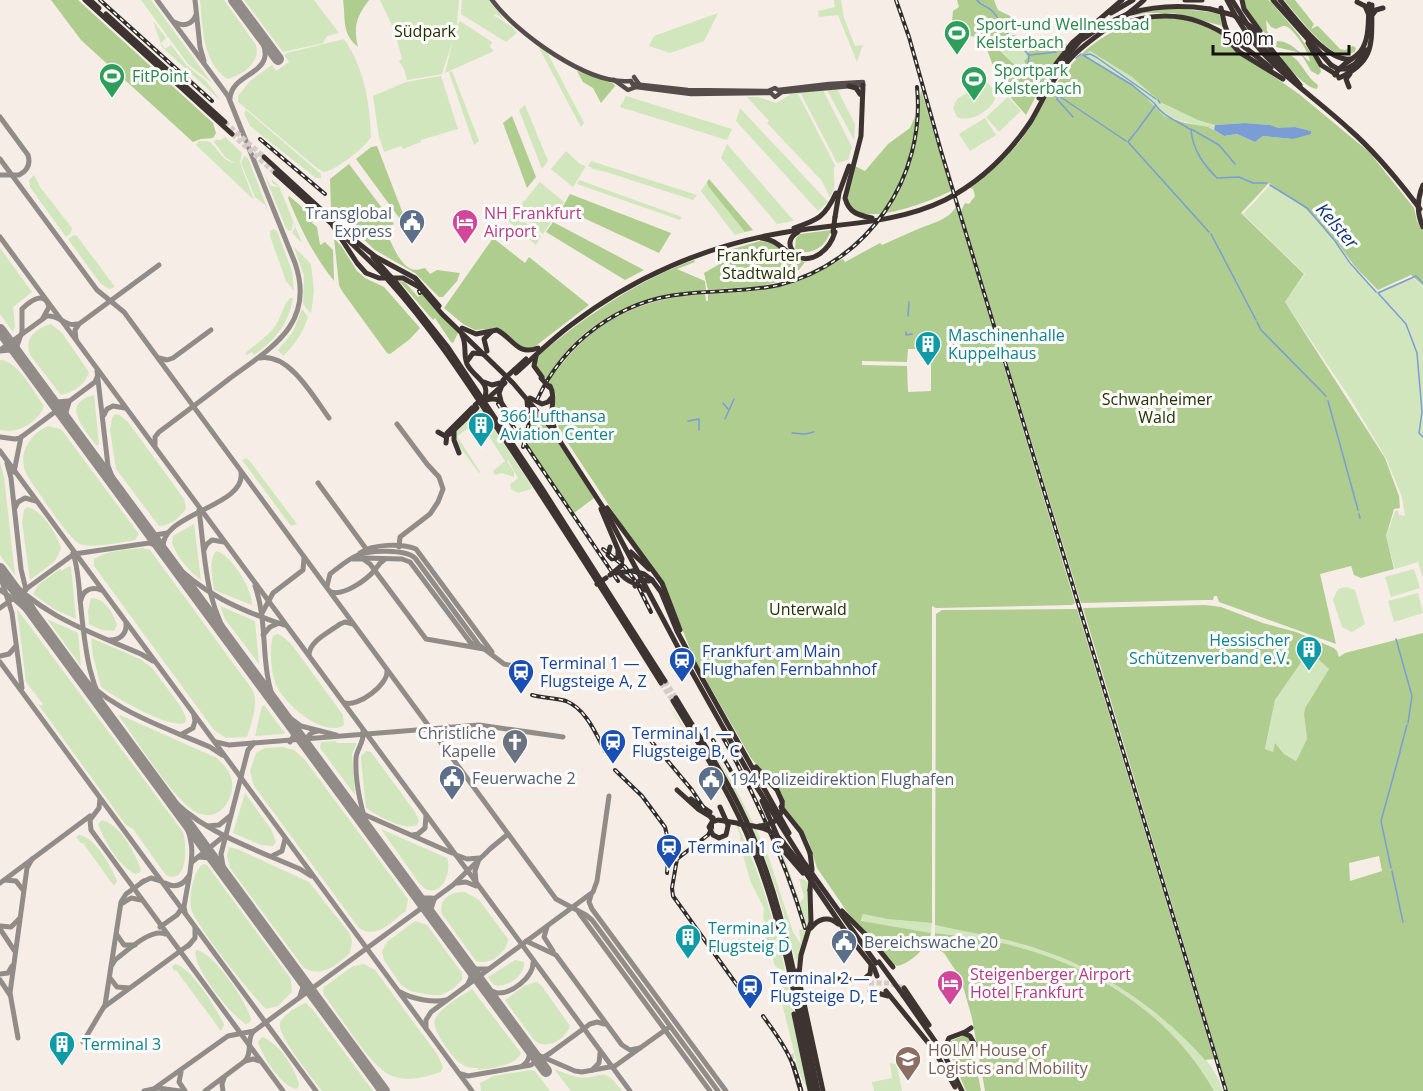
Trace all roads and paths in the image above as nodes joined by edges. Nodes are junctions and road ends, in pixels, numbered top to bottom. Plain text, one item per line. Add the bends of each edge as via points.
1 (85, 0) edge
2 (90, 0) edge
3 (492, 0) edge
4 (1122, 0) edge
5 (1133, 0) edge
6 (1185, 0) edge
7 (1201, 0) edge
8 (1229, 0) edge
9 (1242, 0) edge
10 (1273, 0) edge
11 (1144, 1) edge
12 (1280, 1) edge
13 (1357, 2) dead end
14 (1371, 5) dead end
15 (1221, 8) dead end
16 (1383, 8) dead end
17 (1370, 15) junction
18 (1096, 21) junction
19 (1107, 26) junction
20 (1371, 38) junction
21 (1267, 42) junction
22 (1350, 59) junction
23 (1329, 67) junction
24 (1352, 72) junction
25 (1340, 74) junction
26 (633, 77) dead end
27 (863, 84) junction
28 (1046, 85) junction
29 (1291, 85) junction
30 (1300, 85) junction
31 (633, 86) junction
32 (644, 86) junction
33 (849, 86) junction
34 (1349, 87) dead end
35 (779, 91) junction
36 (791, 91) junction
37 (771, 92) junction
38 (762, 93) junction
39 (861, 94) junction
40 (1316, 102) junction
41 (225, 122) tunnel mouth
42 (232, 134) tunnel mouth
43 (264, 157) tunnel mouth
44 (852, 165) junction
45 (275, 173) tunnel mouth
46 (1423, 185) edge
47 (1415, 199) junction
48 (1422, 209) edge
49 (872, 218) junction
50 (333, 226) junction
51 (1423, 226) edge
52 (794, 228) junction
53 (804, 229) junction
54 (834, 232) junction
55 (756, 238) junction
56 (358, 243) junction
57 (390, 278) junction
58 (452, 321) junction
59 (461, 329) junction
60 (538, 350) junction
61 (487, 353) junction
62 (517, 369) junction
63 (541, 377) junction
64 (502, 383) junction
65 (549, 386) junction
66 (524, 395) junction
67 (487, 397) junction
68 (530, 398) junction
69 (453, 428) junction
70 (553, 428) junction
71 (447, 435) junction
72 (446, 443) dead end
73 (459, 453) dead end
74 (595, 494) junction
75 (607, 508) junction
76 (610, 547) dead end
77 (618, 549) junction
78 (631, 552) junction
79 (615, 573) junction
80 (639, 574) junction
81 (651, 581) junction
82 (597, 584) dead end
83 (635, 586) dead end
84 (650, 596) junction
85 (669, 612) junction
86 (692, 660) junction
87 (663, 682) tunnel mouth
88 (747, 757) junction
89 (759, 784) junction
90 (677, 790) dead end
91 (691, 798) dead end
92 (758, 800) dead end
93 (720, 807) dead end
94 (718, 820) junction
95 (769, 820) junction
96 (737, 823) junction
97 (755, 826) junction
98 (789, 833) junction
99 (797, 860) junction
100 (820, 886) junction
101 (812, 887) junction
102 (842, 911) junction
103 (843, 928) junction
104 (810, 930) junction
105 (865, 957) junction
106 (878, 963) junction
107 (794, 966) junction
108 (893, 967) dead end
109 (877, 976) dead end
110 (795, 982) junction
111 (869, 983) tunnel mouth
112 (904, 988) dead end
113 (870, 991) dead end
114 (886, 991) dead end
115 (902, 996) junction
116 (898, 1006) junction
117 (971, 1028) dead end
118 (963, 1033) junction
119 (975, 1045) dead end
120 (947, 1058) junction
121 (793, 1064) tunnel mouth
122 (956, 1089) edge
123 (801, 1091) edge
124 (814, 1091) edge
125 (823, 1091) edge
126 (962, 1091) edge

1 - 42 highway
2 - 41 highway
3 - 31 main road via 516,26 549,50 578,67 625,84 628,90
4 - 18 highway
5 - 18 highway
6 - 7 highway
8 - 30 highway via 1259,43
8 - 40 highway via 1241,26 1261,53
9 - 21 highway via 1243,8
10 - 23 highway
11 - 19 highway
12 - 22 highway via 1319,44 1338,58
13 - 17 highway
14 - 17 highway
15 - 29 highway, bridge via 1239,52
16 - 17 highway
17 - 20 highway
17 - 22 highway via 1364,44
18 - 28 highway via 1070,45
19 - 21 highway, bridge via 1121,16 1147,8 1210,9 1233,15
19 - 28 highway via 1072,49
19 - 29 highway via 1154,16 1199,20 1227,33
19 - 53 highway via 1068,61 1008,151 963,189 903,215
20 - 24 highway via 1366,58
20 - 25 highway via 1360,59
21 - 30 highway
22 - 25 highway
23 - 25 highway
23 - 25 highway, bridge via 1338,69
24 - 25 highway
24 - 34 highway via 1346,79
26 - 32 main road
27 - 33 main road
27 - 35 main road
27 - 39 highway
27 - 39 highway
28 - 49 highway via 1017,135 978,175 928,204
29 - 40 highway
30 - 47 highway via 1360,134
31 - 32 main road
31 - 38 main road via 701,94
32 - 37 main road
33 - 36 main road
33 - 39 highway
35 - 36 main road
35 - 37 main road via 775,96
36 - 38 main road via 776,99
37 - 38 main road
39 - 44 highway
40 - 47 highway via 1365,143
43 - 56 highway
44 - 49 highway via 846,201 854,213
44 - 52 highway via 825,213
44 - 54 highway, bridge via 839,193
45 - 50 highway
46 - 51 highway via 1418,205
47 - 48 highway, bridge
49 - 52 highway
50 - 57 highway
50 - 58 highway via 366,273 379,278 403,278 419,287
52 - 60 highway via 719,245 656,270 591,307
53 - 54 highway via 794,234 790,244 794,252 804,256 821,250
53 - 55 highway
54 - 55 highway via 823,252 806,258 794,256 773,241
55 - 60 highway via 697,256 648,277 593,309
56 - 57 highway
56 - 58 highway via 415,278
57 - 87 highway via 447,346
58 - 59 highway
59 - 60 highway via 476,334 497,330 522,350
59 - 61 highway
59 - 67 highway via 467,364 485,385
60 - 62 highway
60 - 63 highway via 534,363
61 - 62 highway via 486,335 498,332 521,353
61 - 64 highway via 473,353 468,363 486,384
61 - 66 highway
61 - 68 highway
62 - 63 highway via 532,368
62 - 64 highway, bridge
63 - 65 highway, bridge
64 - 66 highway via 500,398 515,417 528,411
64 - 67 highway
65 - 68 highway via 552,394 548,402 540,404
65 - 70 highway via 553,395
66 - 70 highway
67 - 69 highway, bridge
67 - 70 highway via 499,401 514,418 537,417
68 - 70 highway
69 - 71 highway
69 - 71 highway via 440,429
69 - 73 highway
70 - 74 highway
70 - 75 highway
71 - 72 highway
74 - 77 highway
74 - 80 highway
75 - 78 highway
75 - 86 highway via 662,583
76 - 77 highway via 608,555 612,559 618,557
77 - 79 highway via 622,561
78 - 80 highway
78 - 85 highway via 660,583
79 - 80 highway
79 - 82 highway, bridge
79 - 84 highway via 641,586
80 - 81 highway, bridge
80 - 84 highway
80 - 98 highway
81 - 83 highway, bridge via 640,580
81 - 85 highway
84 - 89 highway via 723,730
85 - 86 highway
86 - 88 highway
88 - 89 highway
88 - 97 highway, bridge via 783,801 776,820
89 - 95 highway
89 - 98 highway
89 - 100 highway
89 - 101 highway, bridge via 801,832 810,853
90 - 94 highway, bridge
91 - 96 highway, bridge via 710,812
92 - 95 highway
93 - 94 highway, bridge via 728,826 722,838 716,837 709,827
94 - 96 highway, bridge
95 - 101 highway via 783,851
96 - 97 highway, bridge
97 - 99 highway, bridge via 769,830
98 - 102 highway
99 - 100 highway
99 - 101 highway
100 - 106 highway
101 - 103 highway
101 - 104 highway
102 - 106 highway
102 - 108 highway
103 - 104 highway via 826,919
103 - 105 highway
104 - 107 highway
105 - 109 highway
105 - 111 highway via 871,968 865,980 818,978
106 - 115 highway, bridge
107 - 107 highway via 763,860 738,803 674,700 745,828
107 - 110 highway
110 - 124 highway
110 - 125 highway
112 - 120 highway
113 - 116 highway via 887,996
114 - 116 highway
115 - 120 highway
115 - 122 highway via 938,1050
116 - 122 highway via 934,1050
117 - 118 highway
118 - 119 highway
118 - 120 highway via 948,1039
120 - 126 highway
121 - 123 highway

